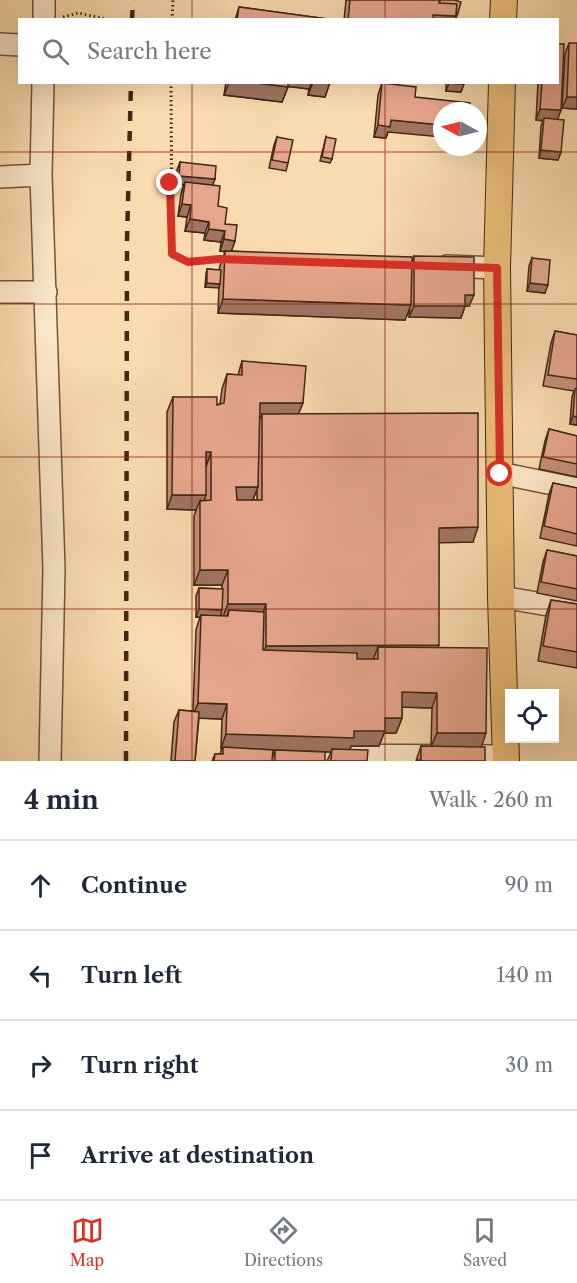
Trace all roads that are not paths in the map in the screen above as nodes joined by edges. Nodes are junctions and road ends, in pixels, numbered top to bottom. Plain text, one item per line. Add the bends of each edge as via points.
1 (44, 0) edge
2 (504, 0) edge
3 (50, 18) edge
4 (503, 18) edge
5 (0, 44) edge
6 (18, 45) edge
7 (43, 84) edge
8 (502, 84) edge
9 (41, 176) junction
10 (0, 177) edge
11 (428, 266) edge
12 (497, 268) junction
13 (0, 292) edge
14 (46, 292) junction
15 (500, 474) junction
16 (577, 489) edge
17 (501, 597) junction
18 (577, 610) edge
19 (272, 754) edge
20 (506, 759) edge
21 (50, 761) edge

1 - 3 street
2 - 4 main road
5 - 6 street
7 - 9 street
8 - 12 main road
9 - 10 street
9 - 14 street
11 - 12 street
12 - 15 main road
13 - 14 street
14 - 21 street via 54,569
15 - 16 street
15 - 17 main road
17 - 18 street
17 - 20 main road
19 - 20 street

